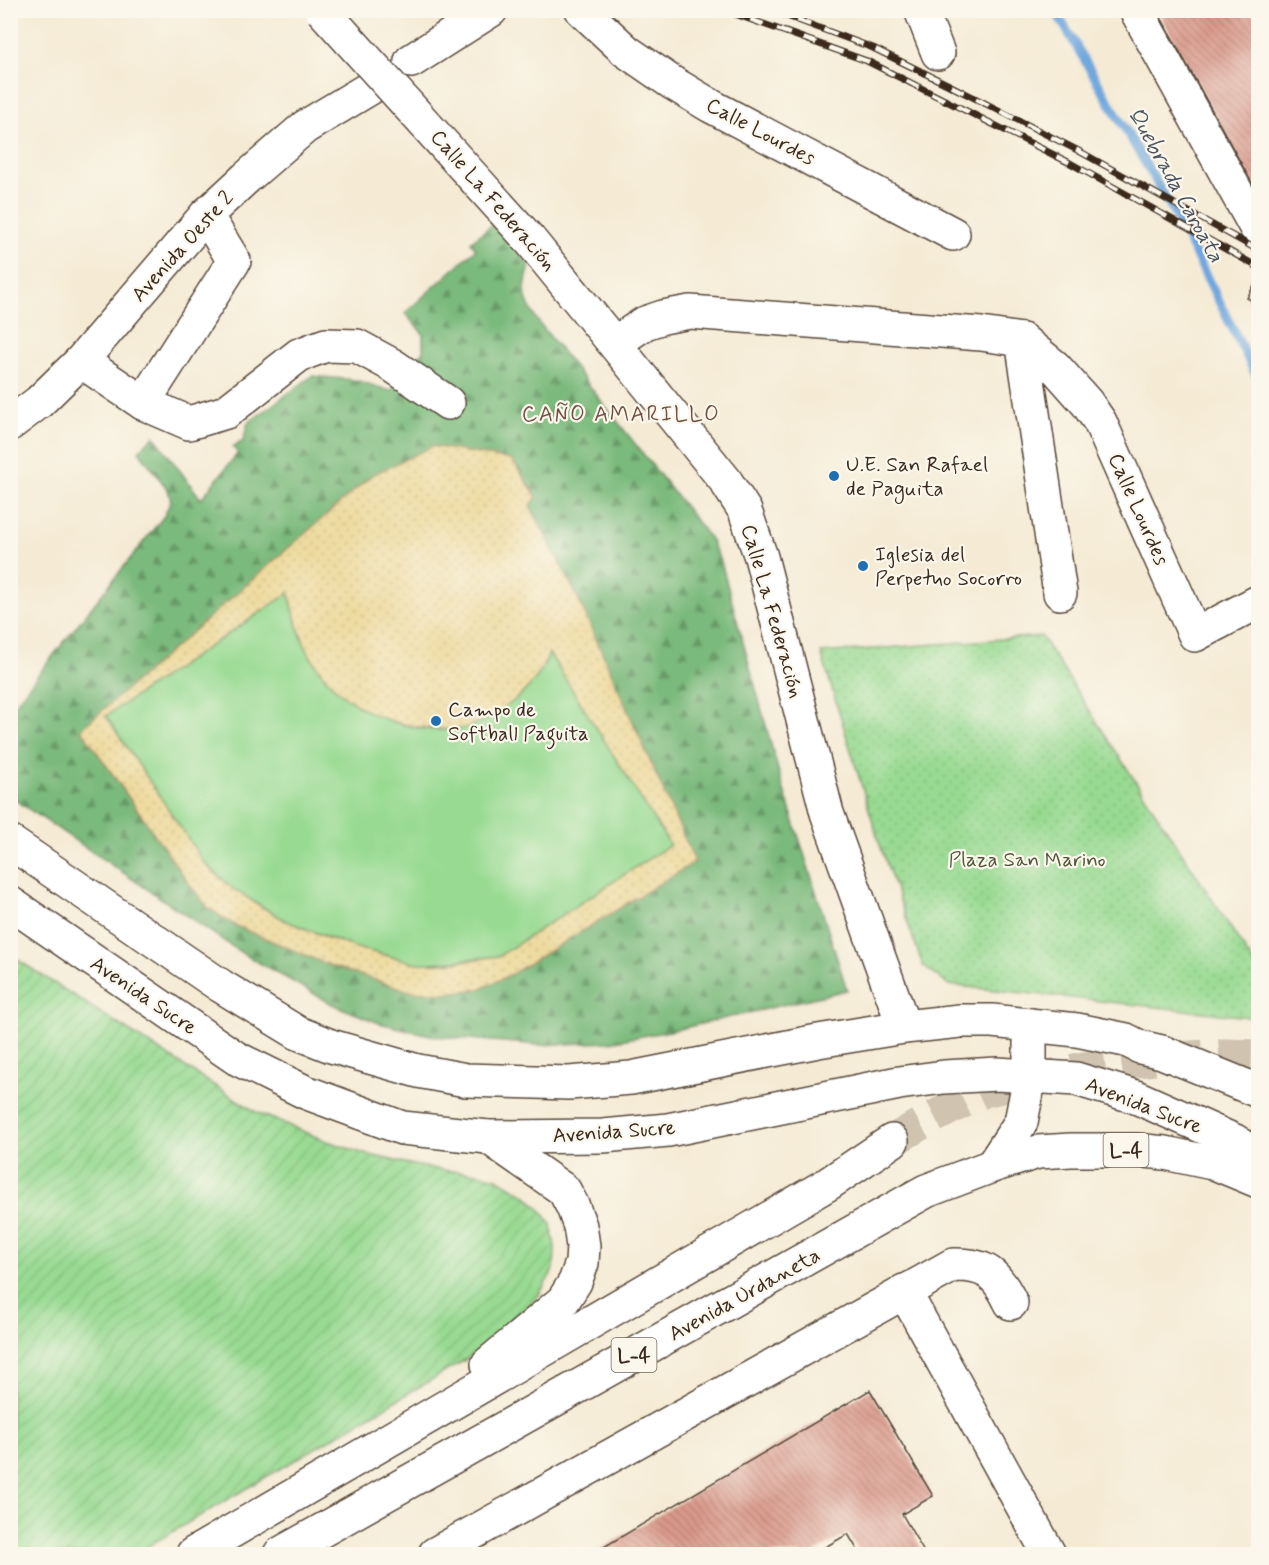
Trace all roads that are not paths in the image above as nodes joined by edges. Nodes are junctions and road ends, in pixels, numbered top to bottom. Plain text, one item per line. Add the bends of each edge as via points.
1 (322, 10) edge
2 (491, 10) edge
3 (582, 10) edge
4 (921, 10) edge
5 (1136, 10) edge
6 (938, 53) dead end
7 (411, 61) dead end
8 (370, 88) dead end
9 (206, 215) junction
10 (1258, 231) edge
11 (953, 234) dead end
12 (1022, 340) junction
13 (615, 343) junction
14 (81, 361) junction
15 (143, 403) junction
16 (448, 403) dead end
17 (10, 424) edge
18 (1060, 593) dead end
19 (1258, 602) edge
20 (10, 842) edge
21 (10, 903) edge
22 (1030, 1024) junction
23 (904, 1027) junction
24 (1030, 1076) junction
25 (1258, 1091) edge
26 (488, 1137) junction
27 (892, 1141) tunnel mouth
28 (1258, 1156) edge
29 (992, 1166) junction
30 (1258, 1180) edge
31 (904, 1291) junction
32 (1011, 1303) dead end
33 (417, 1423) junction
34 (193, 1554) edge
35 (280, 1554) edge
36 (435, 1554) edge
37 (1049, 1554) edge

1 - 13 main road, Calle La Federación, bridge via 529,239
2 - 7 main road
3 - 11 main road, Calle Lourdes via 626,51 671,82
4 - 6 main road
5 - 10 main road
8 - 9 main road, Avenida Oeste 2 via 274,152
9 - 14 main road, Avenida Oeste 2
9 - 15 main road via 234,261
12 - 13 main road via 690,312 645,323
12 - 18 main road
12 - 19 main road, Calle Lourdes via 1055,367 1100,422 1195,635
13 - 23 main road, Calle La Federación via 725,480 744,511 761,557 827,813
14 - 15 main road
14 - 17 main road, Avenida Oeste 2
15 - 16 main road via 189,423 225,412 299,355 326,345 357,346
20 - 23 main road via 221,986 290,1027 331,1046 418,1071 466,1080 569,1083 631,1078
21 - 26 main road, Avenida Sucre via 256,1069 402,1128
22 - 23 main road via 960,1021
22 - 24 main road
22 - 25 main road via 1126,1040
24 - 26 main road, Avenida Sucre / L-4 via 997,1074 899,1083 668,1130 603,1136
24 - 28 main road, Avenida Sucre / L-4 via 1076,1079 1136,1097 1235,1141
24 - 29 main road via 1022,1122
26 - 33 main road, L-4 via 564,1190 580,1226 582,1263 563,1301
27 - 33 main road, L-4 via 828,1184
29 - 30 main road, L-4 via 1038,1152 1135,1150 1217,1164
29 - 35 main road, Avenida Urdaneta / L-4 via 926,1191
31 - 32 main road via 953,1265 972,1265 1001,1282
31 - 36 main road
31 - 37 main road
33 - 34 main road, L-4

